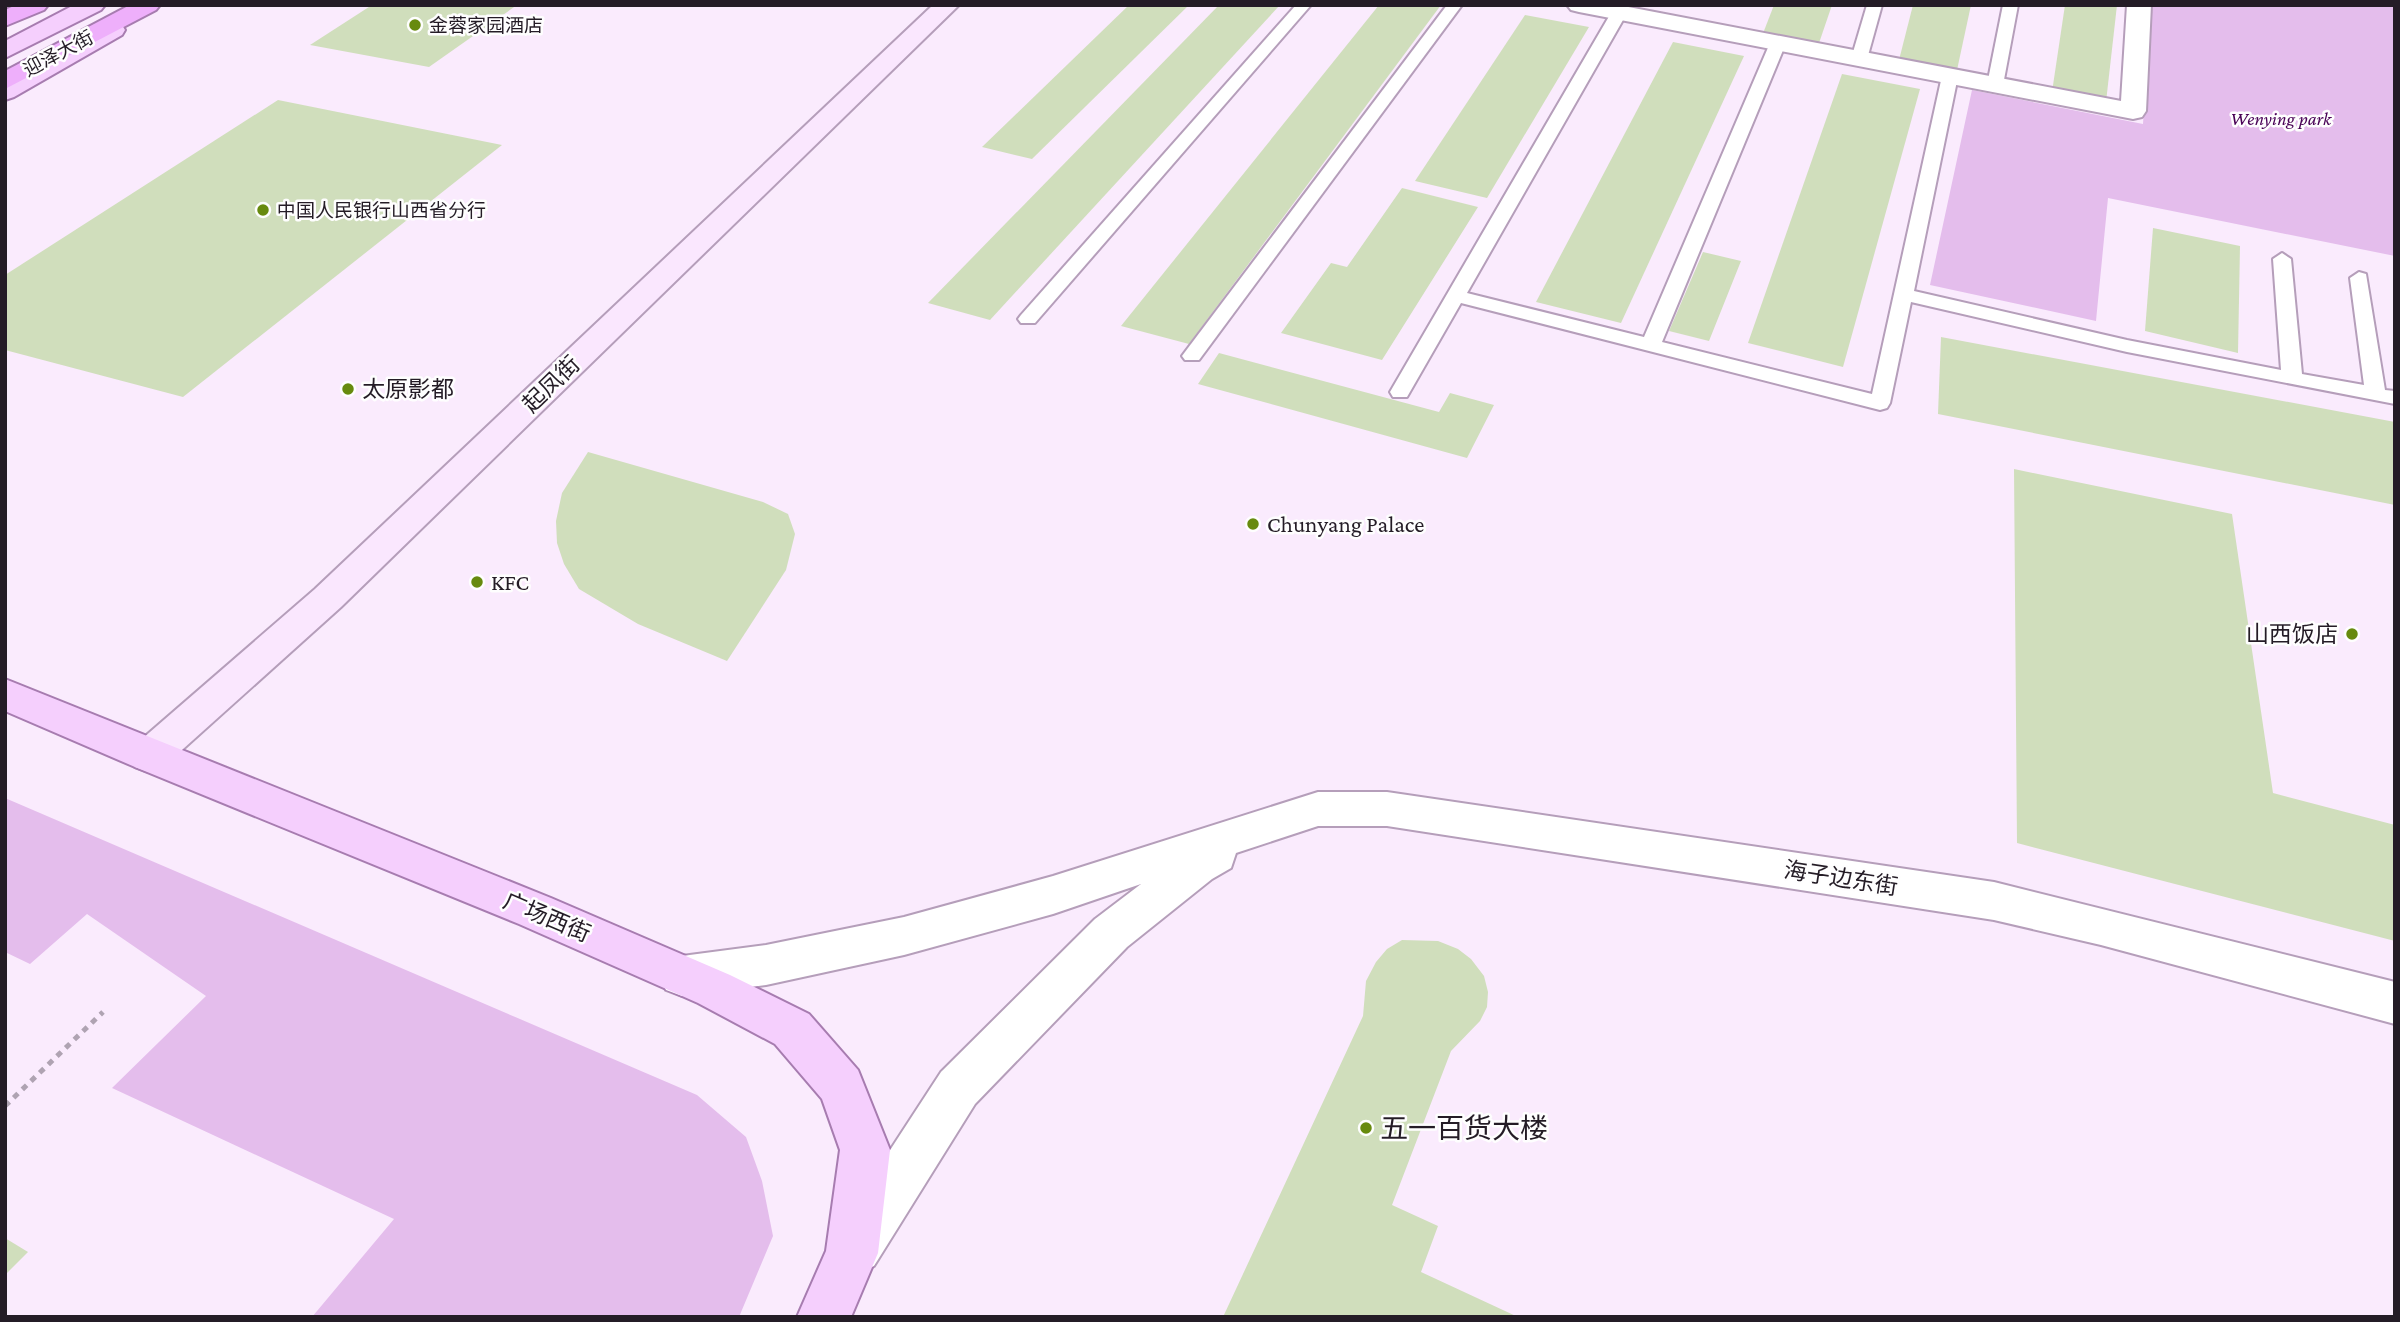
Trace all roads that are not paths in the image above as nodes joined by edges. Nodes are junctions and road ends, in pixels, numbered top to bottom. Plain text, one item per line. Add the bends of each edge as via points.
1 (36, 5) edge
2 (93, 5) edge
3 (148, 5) edge
4 (157, 5) edge
5 (947, 5) edge
6 (1304, 5) edge
7 (1455, 5) edge
8 (1579, 5) edge
9 (1875, 5) edge
10 (2011, 5) edge
11 (2139, 5) edge
12 (1619, 13) junction
13 (5, 19) edge
14 (1778, 43) junction
15 (5, 51) edge
16 (1859, 59) junction
17 (1950, 76) junction
18 (5, 81) edge
19 (1995, 85) junction
20 (5, 92) edge
21 (2282, 259) dead end
22 (2359, 278) dead end
23 (1903, 294) junction
24 (1455, 296) junction
25 (1028, 319) dead end
26 (1650, 346) junction
27 (1192, 356) dead end
28 (2292, 378) junction
29 (1400, 392) dead end
30 (2385, 396) edge
31 (5, 694) edge
32 (149, 756) junction
33 (1279, 820) junction
34 (682, 976) junction
35 (2395, 1003) edge
36 (852, 1253) junction
37 (824, 1317) edge

1 - 13 highway
2 - 15 main road
3 - 18 highway, 迎泽大街
4 - 20 main road
5 - 32 street, 起凤街 via 328,598
6 - 25 lane
7 - 27 lane
8 - 12 street
9 - 16 lane
10 - 19 lane
11 - 19 street via 2133,111
12 - 14 street
12 - 24 lane
14 - 16 street
14 - 26 lane
16 - 17 street
17 - 19 street
17 - 23 lane
21 - 28 lane
22 - 30 lane
23 - 26 lane via 1880,403
23 - 28 lane via 2127,346
24 - 26 lane
24 - 29 lane
28 - 30 lane
31 - 32 main road, 广场西街
32 - 34 main road, 广场西街 via 535,911
33 - 34 street via 1053,895 904,936 766,965
33 - 35 street, 海子边东街 via 1318,809 1387,809 1994,901
33 - 36 street via 1197,866 1111,933 1082,962 958,1088
34 - 36 main road, 广场西街 via 792,1029 841,1086 865,1150
36 - 37 main road, 广场西街

